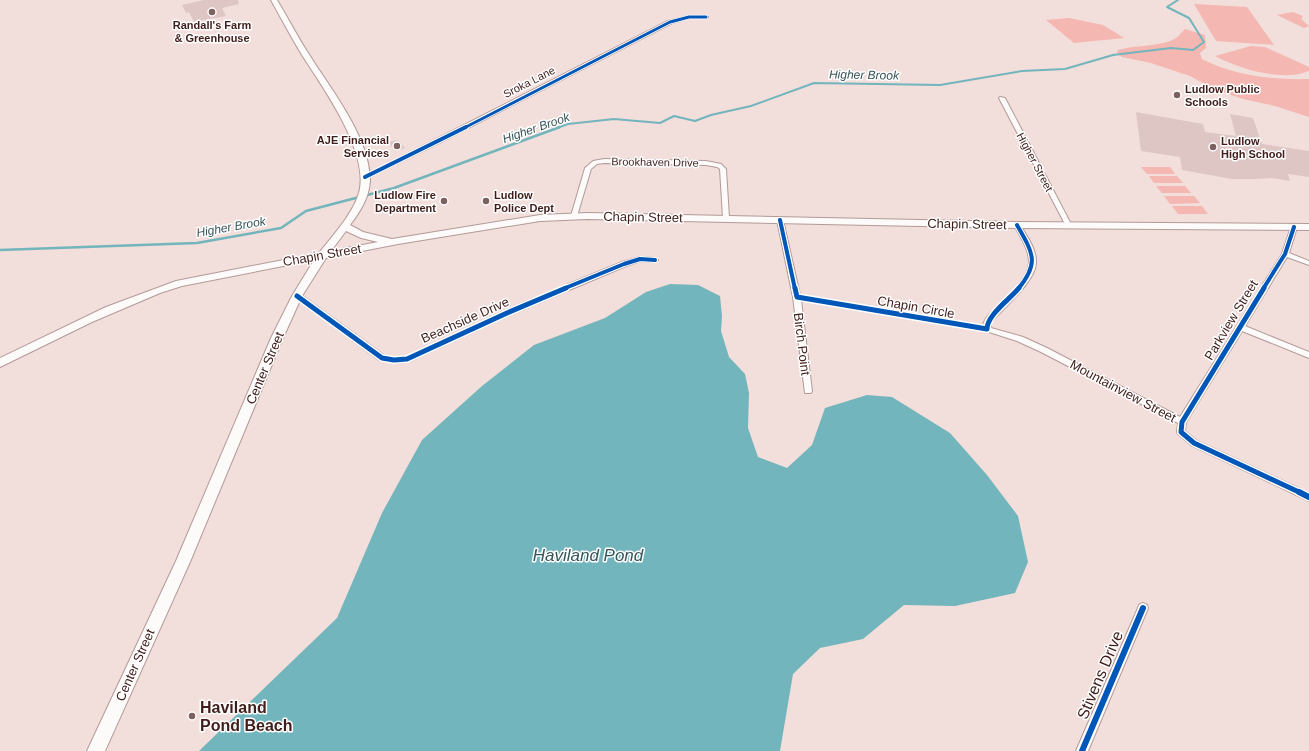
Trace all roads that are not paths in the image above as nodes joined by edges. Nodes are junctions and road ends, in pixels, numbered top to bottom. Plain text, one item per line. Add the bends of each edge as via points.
1 (274, 0) edge
2 (706, 17) dead end
3 (1002, 98) dead end
4 (365, 176) junction
5 (574, 216) junction
6 (726, 218) junction
7 (780, 220) junction
8 (1018, 225) junction
9 (345, 226) junction
10 (1069, 226) junction
11 (1309, 227) edge
12 (1294, 228) junction
13 (398, 241) junction
14 (1285, 254) junction
15 (322, 256) junction
16 (655, 260) dead end
17 (1309, 263) edge
18 (297, 296) junction
19 (797, 297) junction
20 (1240, 327) junction
21 (987, 329) junction
22 (1309, 356) edge
23 (0, 363) edge
24 (808, 391) dead end
25 (1182, 422) junction
26 (1309, 497) edge
27 (1143, 608) dead end
28 (96, 751) edge
29 (1082, 751) edge

1 - 4 main road, Center Street via 345,116 358,146
2 - 4 street, Sroka Lane via 689,17 670,22 438,142
3 - 10 street, Higher Street
4 - 9 main road, Center Street via 363,195
5 - 6 main road, Chapin Street
5 - 6 street, Brookhaven Drive via 588,168 595,162 604,161 718,165 723,168
5 - 13 main road, Chapin Street via 540,218
6 - 7 main road, Chapin Street
7 - 8 main road, Chapin Street
7 - 19 street
8 - 10 main road, Chapin Street
8 - 21 street via 1029,246 1033,264 1030,274 991,317
9 - 13 main road via 367,238
9 - 15 main road, Center Street
10 - 12 main road, Chapin Street
11 - 12 main road, Chapin Street
12 - 14 street, Parkview Street
13 - 15 main road, Chapin Street
14 - 17 street
14 - 20 street, Parkview Street
15 - 18 main road, Center Street
15 - 23 main road, Chapin Street via 221,274 145,294 106,310
16 - 18 street, Beachside Drive via 640,259 624,264 399,361 382,358
18 - 28 main road, Center Street via 183,562
19 - 21 street, Chapin Circle
19 - 24 street, Birch Point
20 - 22 street
20 - 25 street, Parkview Street
21 - 25 street, Mountainview Street via 1020,339 1044,350
25 - 26 street, Mountainview Street via 1181,432 1194,443
27 - 29 street, Stivens Drive

